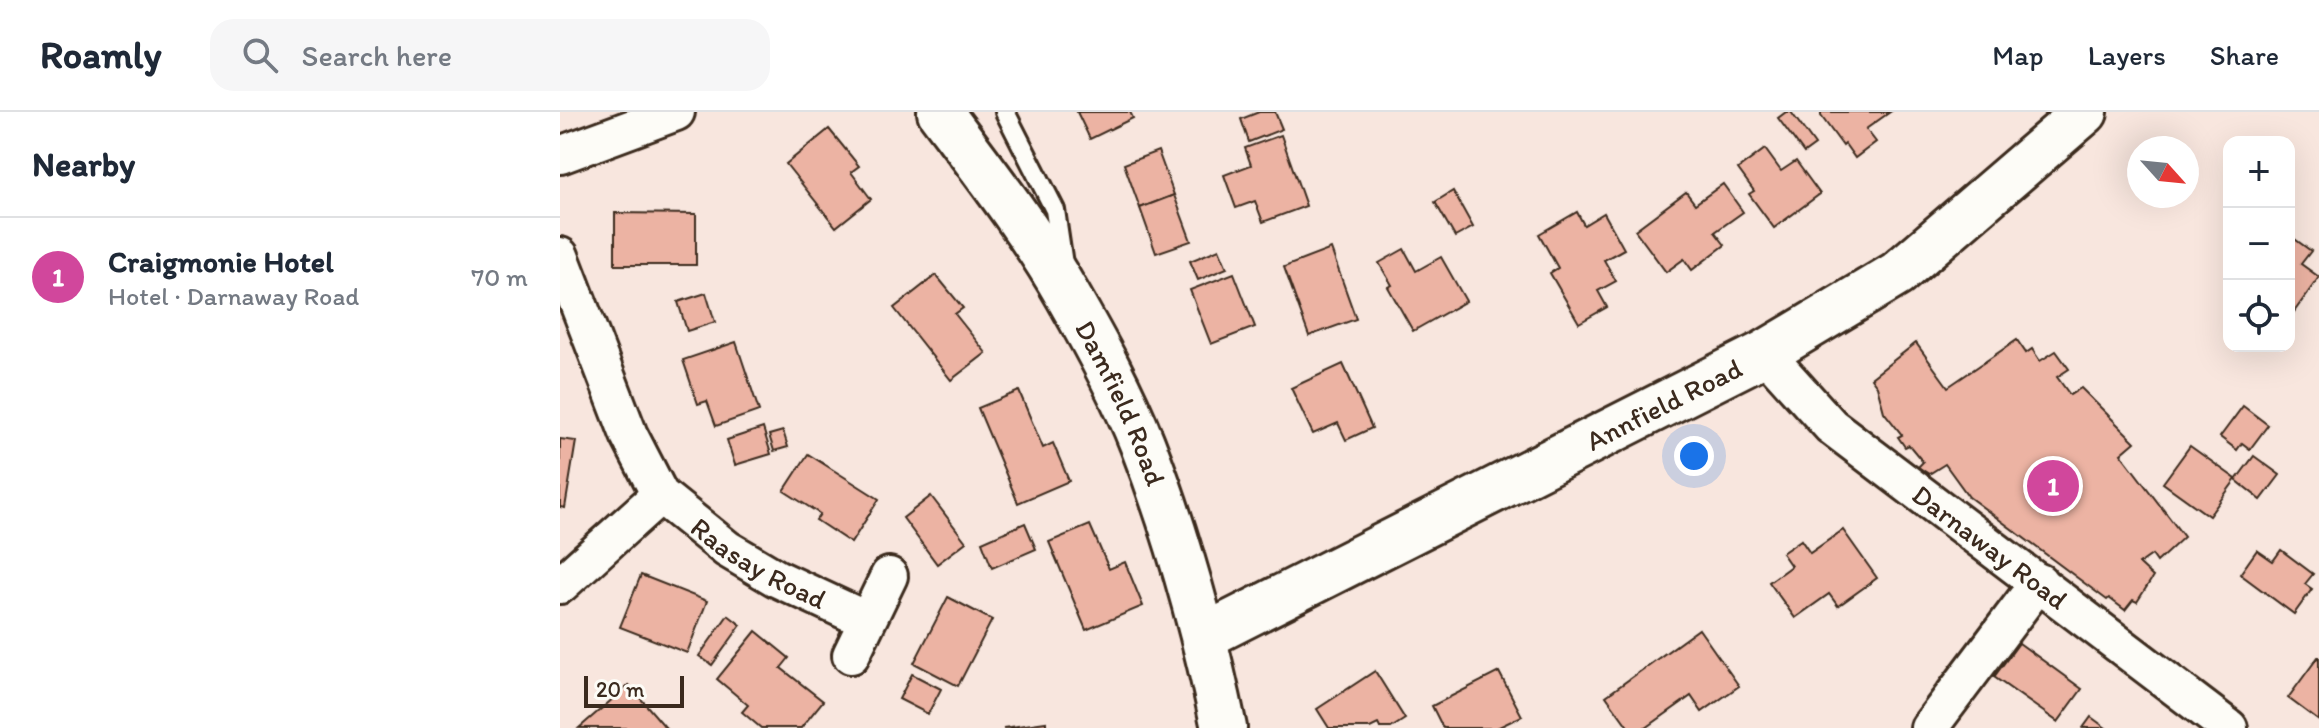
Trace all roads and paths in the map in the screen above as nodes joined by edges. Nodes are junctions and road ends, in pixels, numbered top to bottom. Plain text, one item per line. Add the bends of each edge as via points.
1 (676, 112) edge
2 (940, 112) edge
3 (1005, 112) edge
4 (2085, 112) edge
5 (560, 155) edge
6 (560, 256) edge
7 (1068, 295) junction
8 (1765, 353) junction
9 (660, 495) junction
10 (889, 576) dead end
11 (2039, 582) junction
12 (560, 585) edge
13 (866, 620) junction
14 (1205, 636) junction
15 (851, 655) dead end
16 (1224, 728) edge
17 (1929, 728) edge
18 (2229, 728) edge

1 - 5 street
2 - 7 main road, Damfield Road
3 - 7 lane via 1055,210
4 - 8 main road, Annfield Road via 1897,274
6 - 9 street, Raasay Road via 629,435
7 - 14 main road, Damfield Road via 1141,441
8 - 11 street, Darnaway Road via 1831,426
8 - 14 main road, Annfield Road
9 - 12 street
9 - 13 street, Raasay Road via 727,549
10 - 13 street
11 - 17 street
11 - 18 street, Darnaway Road
13 - 15 street
14 - 16 main road, Damfield Road

